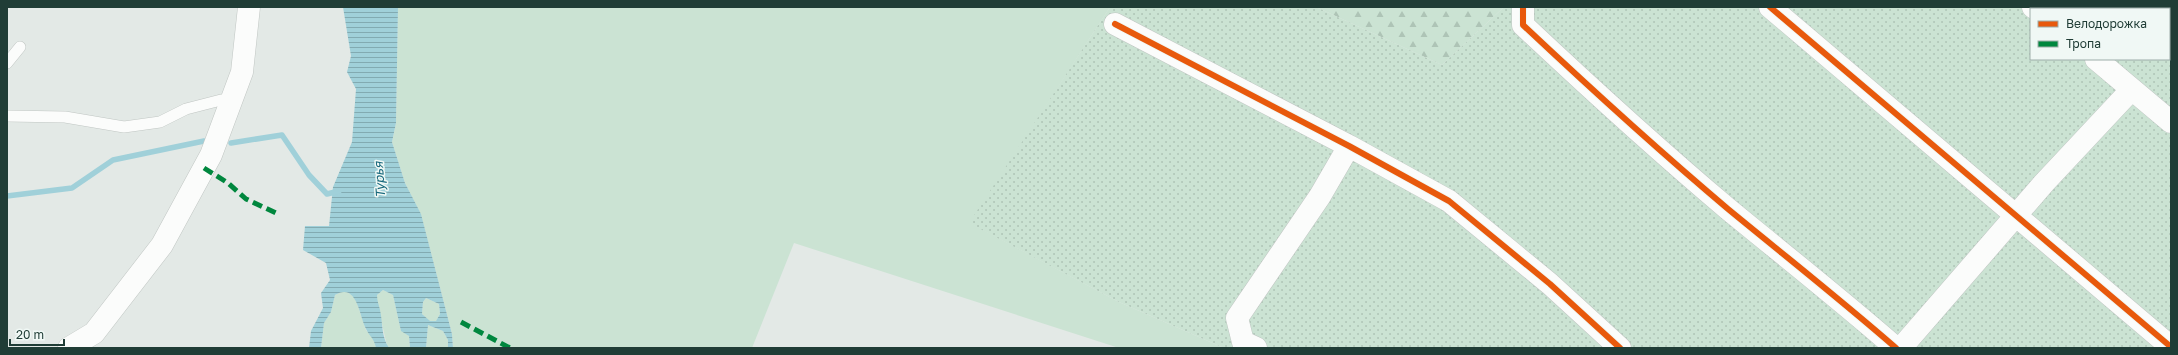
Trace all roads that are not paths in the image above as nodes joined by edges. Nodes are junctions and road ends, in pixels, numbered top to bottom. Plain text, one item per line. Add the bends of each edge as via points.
1 (249, 7) edge
2 (1523, 7) edge
3 (1770, 7) edge
4 (1115, 24) dead end
5 (20, 47) dead end
6 (2097, 60) edge
7 (7, 63) edge
8 (2132, 89) junction
9 (233, 100) junction
10 (7, 116) edge
11 (2171, 122) edge
12 (1349, 146) junction
13 (2016, 216) junction
14 (2171, 347) edge
15 (69, 348) edge
16 (1256, 348) edge
17 (1620, 348) edge
18 (1896, 348) edge
19 (1901, 348) edge

1 - 9 street via 242,72
2 - 18 street via 1523,25 1601,99 1728,209 1833,293
3 - 13 street
4 - 12 street
5 - 7 lane
6 - 8 street
8 - 11 street
8 - 13 street
9 - 10 lane via 221,100 186,109 160,122 124,127 66,117
9 - 15 street via 211,155 162,245 94,333
12 - 16 street via 1320,196 1237,318 1242,342
12 - 17 street via 1449,201 1550,284
13 - 14 street
13 - 19 street

